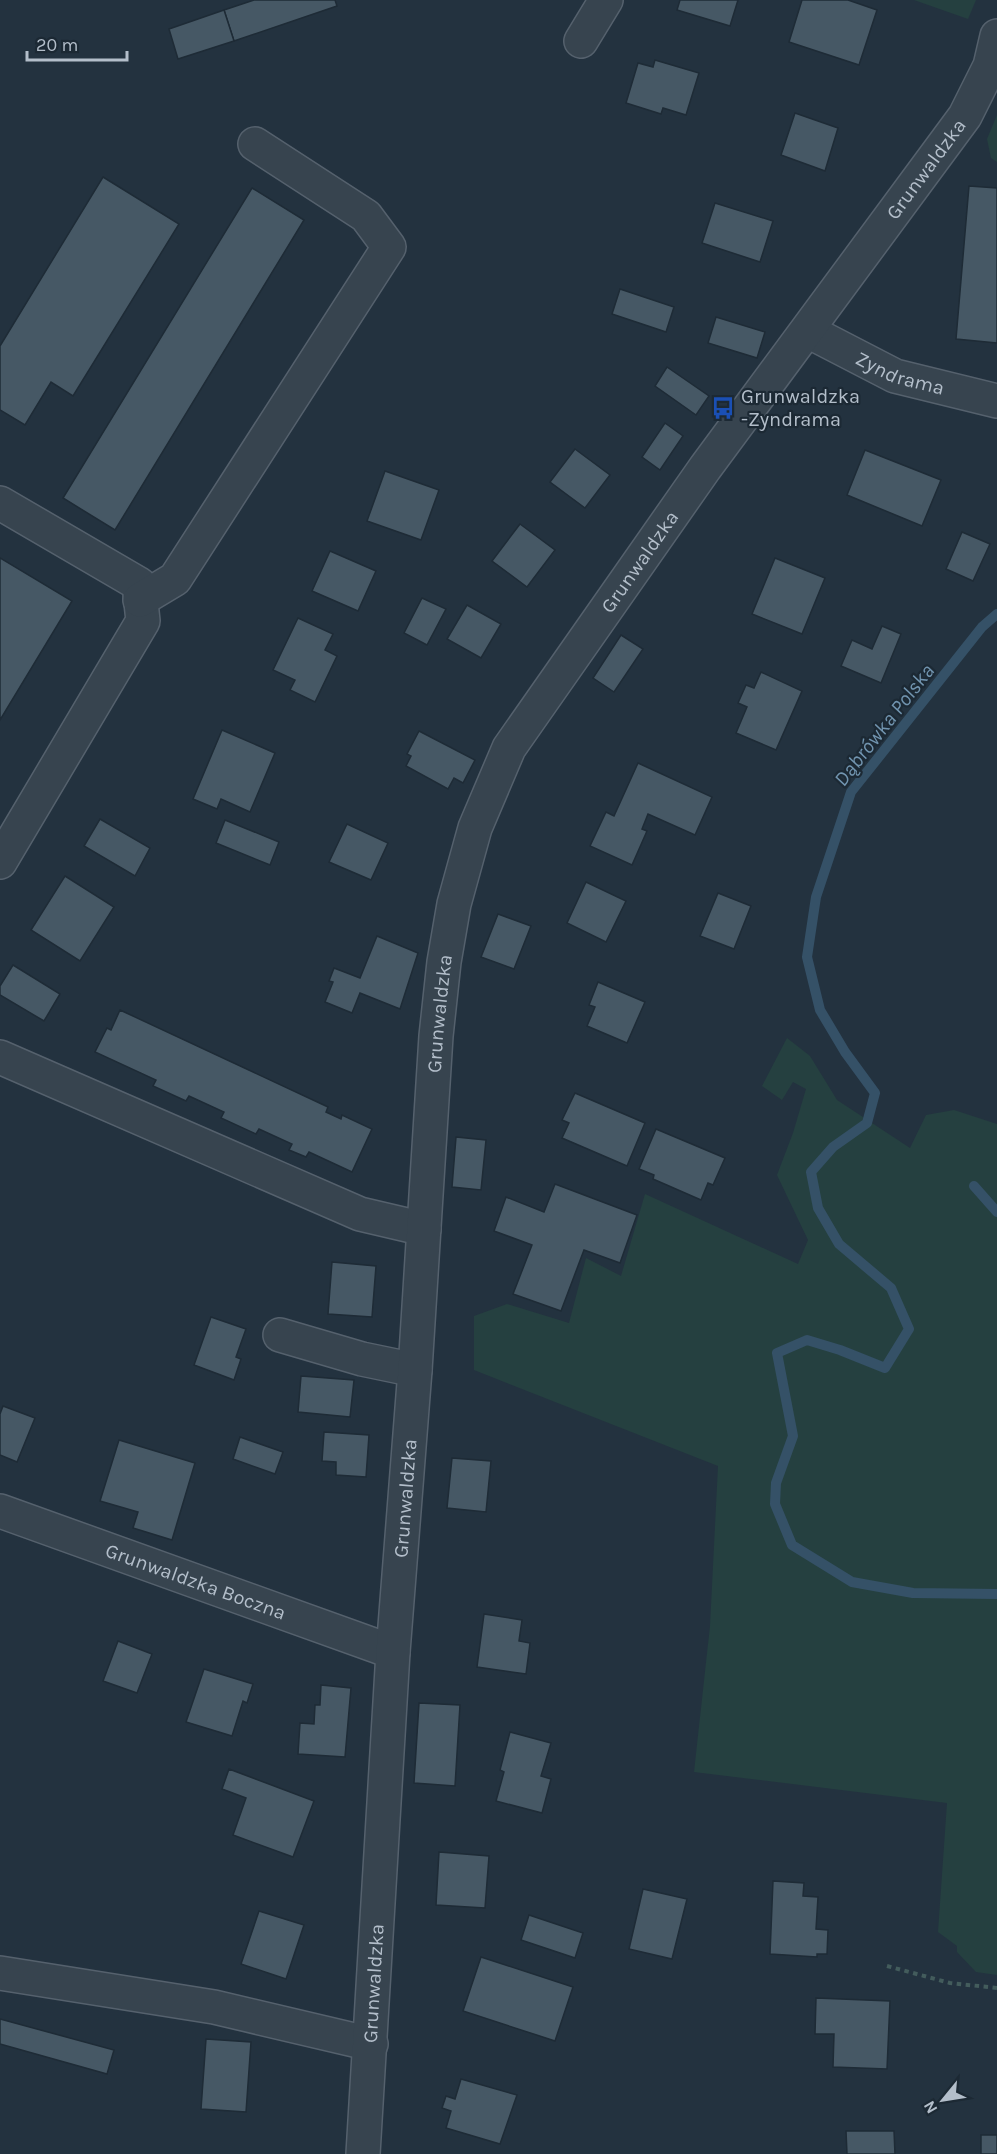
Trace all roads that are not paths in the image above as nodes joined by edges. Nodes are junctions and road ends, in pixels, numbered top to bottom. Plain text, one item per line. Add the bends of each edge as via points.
1 (606, 0) edge
2 (997, 36) edge
3 (580, 41) dead end
4 (255, 144) dead end
5 (808, 330) junction
6 (997, 401) edge
7 (0, 503) edge
8 (140, 600) junction
9 (0, 862) edge
10 (0, 1057) edge
11 (424, 1229) junction
12 (280, 1335) dead end
13 (415, 1370) junction
14 (0, 1511) edge
15 (393, 1652) junction
16 (0, 1973) edge
17 (371, 2044) junction
18 (363, 2154) edge

1 - 3 street
2 - 5 street, Grunwaldzka via 990,66 965,116
4 - 8 street via 366,216 389,247 175,579
5 - 6 street, Zyndrama via 895,376
5 - 11 street, Grunwaldzka via 705,468 508,748 475,828 454,904 436,1036
7 - 8 street via 139,584
8 - 9 street via 143,621
10 - 11 street via 360,1214
11 - 13 street, Grunwaldzka
12 - 13 street
13 - 15 street, Grunwaldzka
14 - 15 street, Grunwaldzka Boczna
15 - 17 street, Grunwaldzka
16 - 17 street via 214,2007
17 - 18 street, Grunwaldzka

